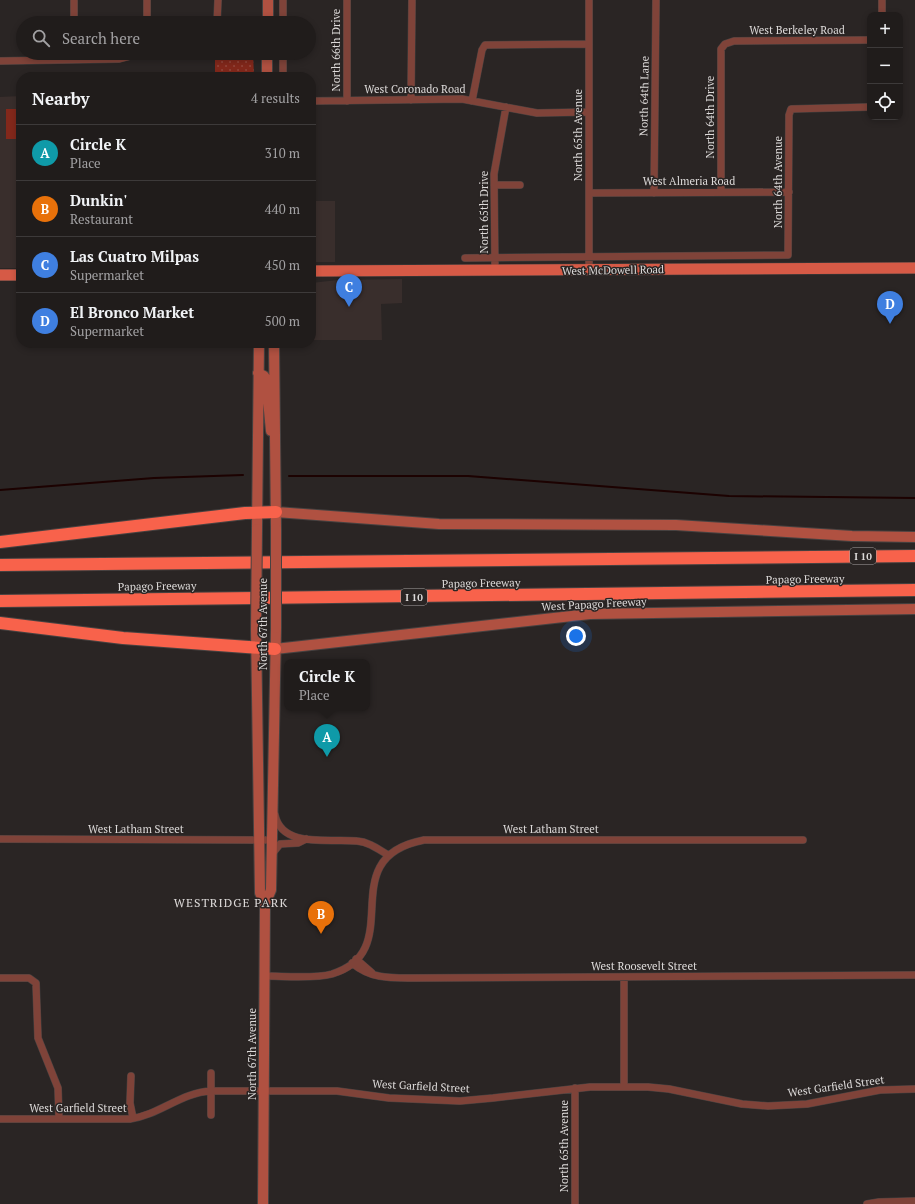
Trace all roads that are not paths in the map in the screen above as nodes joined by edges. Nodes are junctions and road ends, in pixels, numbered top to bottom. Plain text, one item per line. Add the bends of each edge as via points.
1 (147, 0) edge
2 (218, 0) edge
3 (268, 0) edge
4 (283, 0) edge
5 (347, 0) edge
6 (412, 0) edge
7 (589, 0) edge
8 (656, 0) edge
9 (882, 0) edge
10 (74, 1) dead end
11 (882, 12) edge
12 (74, 16) edge
13 (147, 16) edge
14 (217, 16) edge
15 (268, 16) edge
16 (283, 16) edge
17 (867, 40) edge
18 (589, 44) junction
19 (725, 44) joint
20 (16, 60) edge
21 (268, 60) edge
22 (283, 60) edge
23 (0, 61) edge
24 (267, 72) edge
25 (283, 72) edge
26 (411, 100) junction
27 (316, 101) edge
28 (347, 101) junction
29 (472, 101) junction
30 (506, 107) junction
31 (867, 107) edge
32 (589, 112) junction
33 (494, 185) junction
34 (520, 185) dead end
35 (721, 192) junction
36 (789, 192) junction
37 (589, 193) junction
38 (654, 193) junction
39 (788, 255) joint
40 (589, 256) junction
41 (495, 257) junction
42 (465, 258) dead end
43 (915, 268) edge
44 (589, 270) junction
45 (316, 271) edge
46 (495, 271) junction
47 (0, 275) edge
48 (16, 275) edge
49 (259, 348) edge
50 (274, 348) edge
51 (258, 373) junction
52 (276, 450) junction
53 (257, 512) junction
54 (281, 513) junction
55 (915, 537) edge
56 (0, 542) edge
57 (915, 556) edge
58 (0, 565) edge
59 (915, 591) edge
60 (0, 601) edge
61 (915, 609) edge
62 (0, 623) edge
63 (256, 649) junction
64 (275, 649) junction
65 (273, 799) junction
66 (0, 839) edge
67 (306, 839) junction
68 (260, 840) junction
69 (272, 840) junction
70 (803, 840) dead end
71 (272, 854) junction
72 (388, 855) junction
73 (265, 904) junction
74 (354, 961) junction
75 (915, 975) edge
76 (265, 976) junction
77 (624, 977) junction
78 (0, 978) edge
79 (211, 1073) dead end
80 (131, 1076) dead end
81 (624, 1087) junction
82 (575, 1088) junction
83 (915, 1089) edge
84 (211, 1091) junction
85 (264, 1091) junction
86 (211, 1115) dead end
87 (133, 1118) junction
88 (0, 1119) edge
89 (59, 1119) junction
90 (915, 1201) edge
91 (263, 1204) edge
92 (575, 1204) edge
93 (867, 1204) edge

1 - 13 street
2 - 14 street
3 - 15 main road
4 - 16 street
5 - 28 street, North 66th Drive
6 - 26 street
7 - 18 street, North 65th Avenue
8 - 38 street, North 64th Lane
9 - 11 street
10 - 12 street
17 - 19 street, West Berkeley Road via 734,41
18 - 29 street via 485,45
18 - 32 street, North 65th Avenue
19 - 35 street, North 64th Drive via 721,49
20 - 23 street
21 - 24 main road
22 - 25 street
26 - 28 street, West Coronado Road
26 - 29 street, West Coronado Road
27 - 28 street, West Coronado Road
29 - 30 street, West Coronado Road
30 - 32 street, West Coronado Road via 537,112
30 - 33 street, North 65th Drive via 495,164
31 - 36 street, North 64th Avenue via 791,109
32 - 37 street, North 65th Avenue
33 - 34 street
33 - 41 street, North 65th Drive
35 - 36 street, West Almeria Road
35 - 38 street, West Almeria Road
36 - 39 street, North 64th Avenue
37 - 38 street, West Almeria Road
37 - 40 street, North 65th Avenue
39 - 40 street, West McDowell Road
40 - 41 street, West McDowell Road
40 - 44 street, North 65th Avenue
41 - 42 street, West McDowell Road
41 - 46 street, North 65th Drive
43 - 44 main road, West McDowell Road
44 - 46 main road, West McDowell Road
45 - 46 main road, West McDowell Road
47 - 48 main road
49 - 51 main road, North 67th Avenue
50 - 52 main road, North 67th Avenue
51 - 52 main road via 266,380 269,426
51 - 53 main road, North 67th Avenue
52 - 54 main road, North 67th Avenue via 276,487
53 - 54 highway
53 - 56 highway
53 - 63 main road, North 67th Avenue, bridge
54 - 55 main road via 446,524 676,525 852,536
54 - 64 main road, North 67th Avenue, bridge via 276,529
57 - 58 highway, Papago Freeway / I 10
59 - 60 highway, Papago Freeway / I 10
61 - 64 main road, West Papago Freeway via 590,614
62 - 63 highway via 123,638
63 - 64 highway
63 - 68 main road, North 67th Avenue
64 - 65 main road, North 67th Avenue
65 - 67 street via 278,826 287,833
65 - 69 main road, North 67th Avenue
66 - 68 street, West Latham Street
67 - 71 street via 298,843 280,844
67 - 72 street via 357,841 374,846
68 - 69 street, West Latham Street
68 - 73 main road, North 67th Avenue via 260,893
69 - 71 main road, North 67th Avenue
70 - 72 street, West Latham Street via 424,840 403,846
71 - 73 main road, North 67th Avenue via 271,890
72 - 74 street via 377,871 373,885 370,936 364,950
73 - 76 main road, North 67th Avenue
74 - 76 street via 341,970 323,975
74 - 77 street, West Roosevelt Street via 365,973 413,978
75 - 77 street, West Roosevelt Street
76 - 85 main road, North 67th Avenue
77 - 81 street
78 - 89 street via 26,978 34,981 37,988 38,1042 58,1088
79 - 84 street
80 - 87 street via 130,1103
81 - 82 street, West Garfield Street
81 - 83 street, West Garfield Street via 669,1089 742,1104 768,1106 807,1104 880,1090
82 - 85 street, West Garfield Street via 453,1101 389,1098 338,1091
82 - 92 street, North 65th Avenue
84 - 85 street, West Garfield Street
84 - 86 street
84 - 87 street, West Garfield Street via 195,1093
85 - 91 main road, North 67th Avenue
87 - 89 street, West Garfield Street
88 - 89 street, West Garfield Street
90 - 93 street

